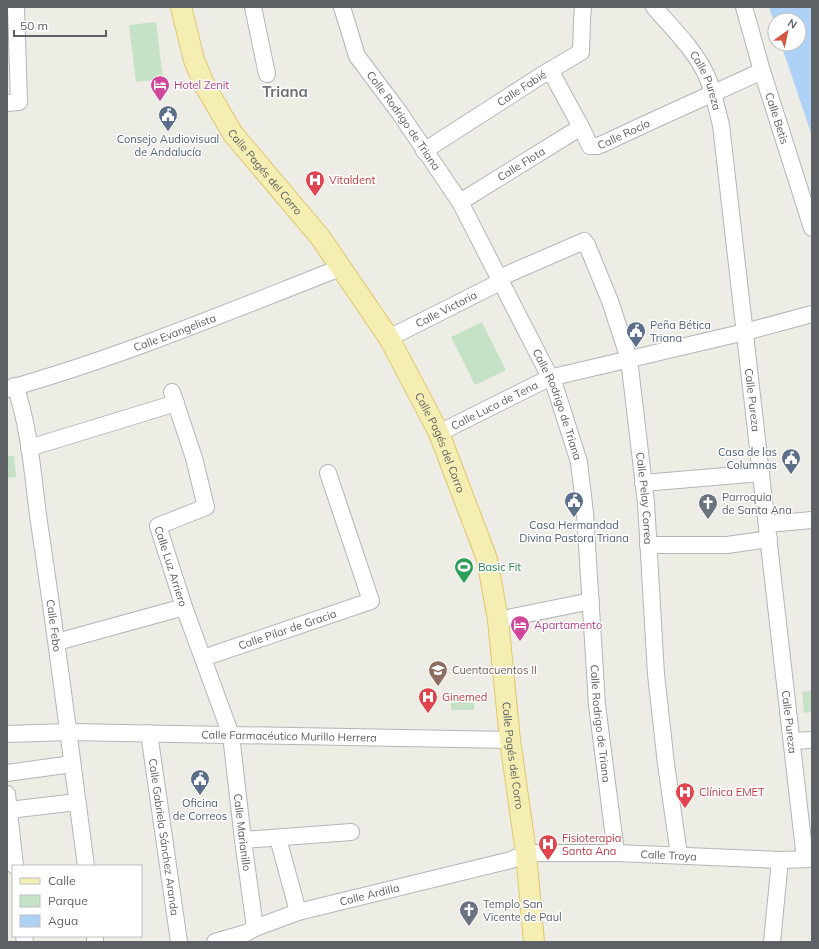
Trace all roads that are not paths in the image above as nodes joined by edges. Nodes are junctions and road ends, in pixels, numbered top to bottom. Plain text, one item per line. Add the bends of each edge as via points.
1 (16, 7) edge
2 (181, 7) edge
3 (253, 7) edge
4 (342, 7) edge
5 (583, 7) edge
6 (654, 7) edge
7 (744, 7) edge
8 (544, 71) junction
9 (762, 71) junction
10 (268, 74) dead end
11 (713, 94) junction
12 (7, 102) edge
13 (582, 127) junction
14 (424, 151) junction
15 (460, 202) junction
16 (812, 228) edge
17 (340, 268) junction
18 (499, 278) junction
19 (812, 314) edge
20 (745, 332) junction
21 (389, 338) junction
22 (628, 359) junction
23 (549, 378) junction
24 (11, 388) edge
25 (439, 432) junction
26 (29, 448) junction
27 (328, 473) dead end
28 (761, 473) junction
29 (643, 483) junction
30 (812, 520) edge
31 (768, 531) junction
32 (648, 545) junction
33 (591, 601) junction
34 (184, 607) junction
35 (498, 620) junction
36 (57, 642) junction
37 (203, 658) junction
38 (68, 732) junction
39 (149, 733) junction
40 (7, 734) edge
41 (230, 736) junction
42 (510, 740) junction
43 (812, 740) edge
44 (792, 741) junction
45 (72, 764) junction
46 (7, 773) edge
47 (7, 794) edge
48 (77, 802) junction
49 (9, 810) junction
50 (351, 832) dead end
51 (278, 838) junction
52 (243, 840) junction
53 (526, 853) junction
54 (616, 853) junction
55 (679, 855) junction
56 (808, 859) edge
57 (780, 860) junction
58 (12, 861) edge
59 (86, 865) edge
60 (298, 912) junction
61 (255, 928) junction
62 (179, 942) edge
63 (215, 942) edge
64 (534, 942) edge
65 (772, 942) edge

1 - 12 street via 19,102
2 - 17 main road, Calle Pagés del Corro via 194,60 205,86 233,134 320,237
3 - 10 street
4 - 14 street, Calle Rodrigo de Triana via 357,56
5 - 8 street, Calle Fabié via 581,52
6 - 11 street, Calle Pureza via 691,51 702,68
7 - 9 street, Calle Betis
8 - 13 street, Calle Rocío
8 - 14 street, Calle Fabié
9 - 11 street
9 - 16 street, Calle Betis
11 - 13 street, Calle Rocío via 597,146 590,146
11 - 20 street, Calle Pureza via 721,125
13 - 15 street, Calle Flota
14 - 15 street, Calle Rodrigo de Triana
15 - 18 street, Calle Rodrigo de Triana
17 - 21 main road, Calle Pagés del Corro
17 - 24 street, Calle Evangelista via 156,342
18 - 21 street, Calle Victoria via 496,284
18 - 22 street, Calle Pelay Correa via 585,242 610,301
18 - 23 street, Calle Rodrigo de Triana
19 - 20 street, Calle Luca de Tena
20 - 22 street, Calle Luca de Tena
20 - 28 street, Calle Pureza
21 - 25 main road, Calle Pagés del Corro
22 - 23 street, Calle Luca de Tena
22 - 29 street, Calle Pelay Correa
23 - 25 street, Calle Luca de Tena
23 - 33 street, Calle Rodrigo de Triana via 555,387 579,462
24 - 26 street, Calle Febo via 20,399
25 - 35 main road, Calle Pagés del Corro via 487,559
26 - 34 street, Calle Luz Arriero via 174,397 194,458 206,507 158,526
26 - 36 street, Calle Febo
27 - 37 street, Calle Pilar de Gracia via 371,601
28 - 29 street
28 - 31 street, Calle Pureza
29 - 32 street, Calle Pelay Correa
30 - 31 street
31 - 32 street via 726,545
31 - 44 street, Calle Pureza
32 - 55 street, Calle Pelay Correa via 656,674
33 - 35 street
33 - 54 street, Calle Rodrigo de Triana via 597,705
34 - 36 street
34 - 37 street, Calle Luz Arriero
35 - 42 main road, Calle Pagés del Corro
36 - 38 street, Calle Febo
37 - 41 street, Calle Luz Arriero
38 - 39 street, Calle Farmacéutico Murillo Herrera
38 - 40 street, Calle Farmacéutico Murillo Herrera
38 - 45 street, Calle Febo
39 - 41 street, Calle Farmacéutico Murillo Herrera
39 - 62 street, Calle Gabriela Sánchez Aranda
41 - 42 street, Calle Farmacéutico Murillo Herrera
41 - 52 street, Calle Marianillo
42 - 53 main road, Calle Pagés del Corro
43 - 44 street
44 - 56 street, Calle Pureza
45 - 46 street
45 - 48 street, Calle Febo
47 - 49 street
48 - 49 street
48 - 59 street, Calle Febo
49 - 58 street
50 - 51 street
51 - 52 street
51 - 60 street
52 - 61 street, Calle Marianillo
53 - 54 street, Calle Troya
53 - 60 street, Calle Ardilla via 511,860
53 - 64 main road, Calle Pagés del Corro
54 - 55 street, Calle Troya
55 - 57 street, Calle Troya
56 - 57 street, Calle Troya
57 - 65 street
60 - 61 street, Calle Ardilla
61 - 63 street, Calle Ardilla

